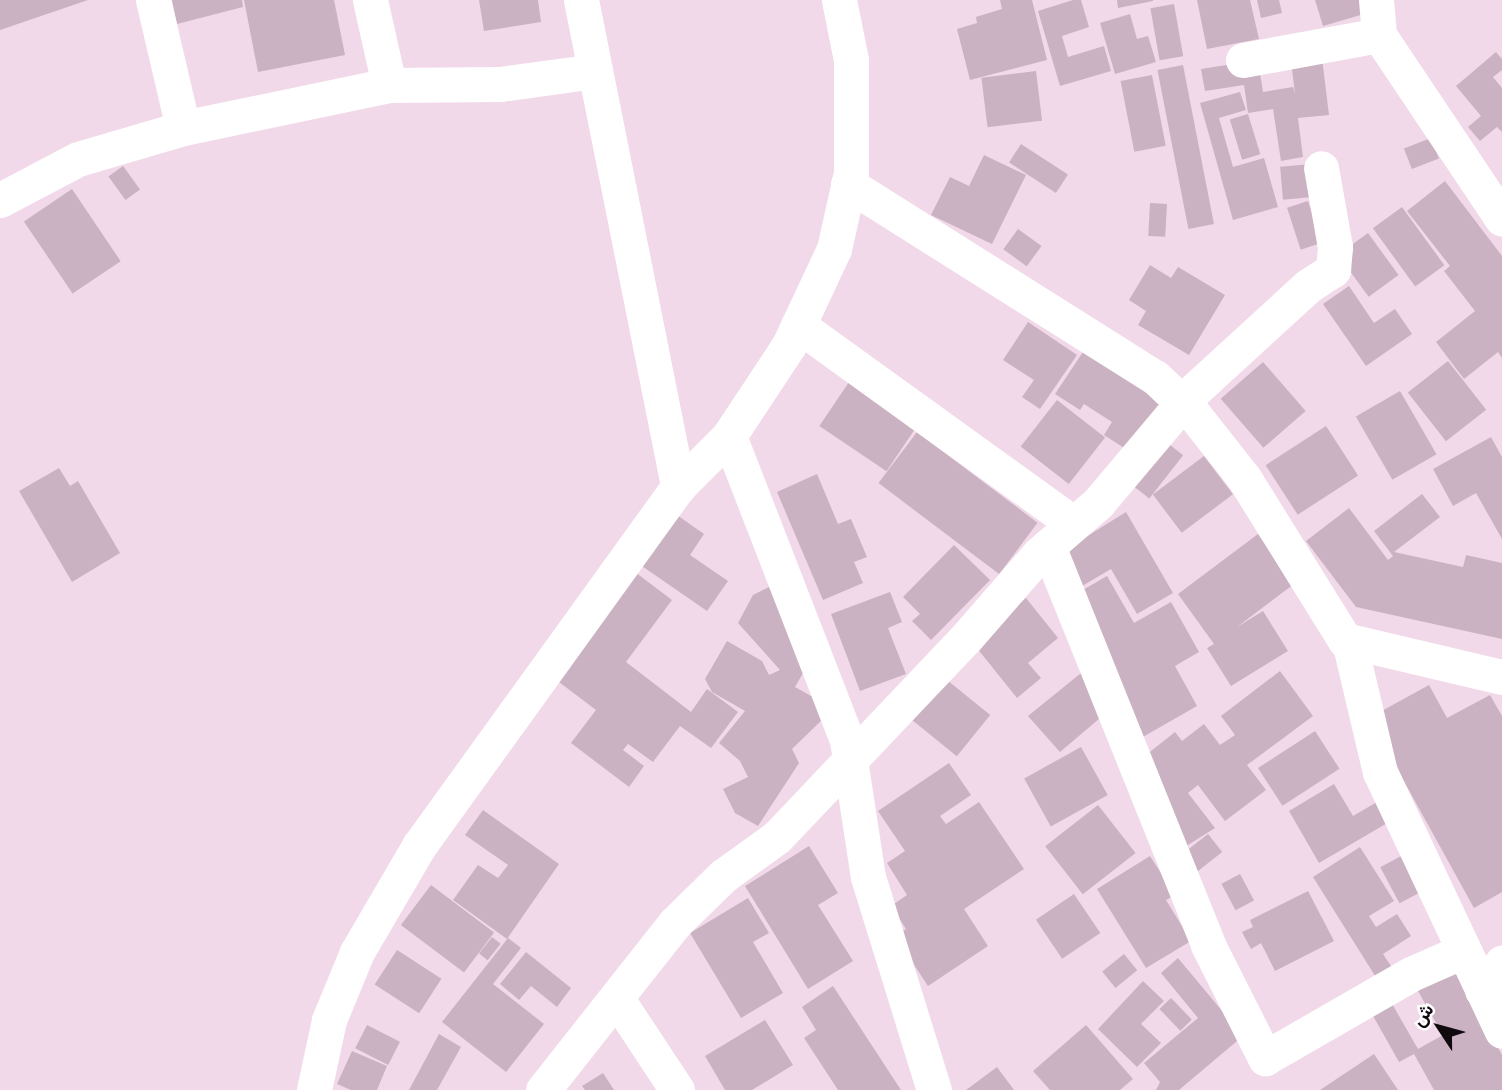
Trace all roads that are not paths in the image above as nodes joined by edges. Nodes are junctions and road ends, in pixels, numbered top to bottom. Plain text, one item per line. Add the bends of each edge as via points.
1 (153, 0) edge
2 (370, 0) edge
3 (581, 0) edge
4 (839, 0) edge
5 (1376, 0) edge
6 (1379, 35) junction
7 (1243, 60) dead end
8 (595, 71) junction
9 (389, 85) junction
10 (183, 128) junction
11 (1321, 168) dead end
12 (848, 184) junction
13 (0, 200) edge
14 (1502, 219) edge
15 (798, 325) junction
16 (1182, 403) junction
17 (729, 436) junction
18 (678, 487) junction
19 (1073, 523) junction
20 (1048, 546) junction
21 (1349, 641) junction
22 (1502, 677) edge
23 (850, 759) junction
24 (1463, 951) junction
25 (1502, 962) edge
26 (1482, 990) junction
27 (617, 999) junction
28 (1502, 1031) edge
29 (314, 1090) edge
30 (543, 1090) edge
31 (677, 1090) edge
32 (934, 1090) edge

1 - 10 street
2 - 9 street
3 - 8 street
4 - 12 street via 851,60
5 - 6 street
6 - 7 street
6 - 14 street
8 - 9 street via 500,84
8 - 18 street
9 - 10 street
10 - 13 street via 78,159
11 - 16 street via 1335,247 1334,270 1308,286
12 - 15 street via 834,249
12 - 16 street via 1155,377
15 - 17 street
15 - 19 street
16 - 19 street via 1098,503
16 - 21 street via 1244,478
17 - 18 street
17 - 23 street via 847,740
18 - 29 street via 419,846 357,952 329,1020
19 - 20 street
20 - 23 street
20 - 24 street via 1208,945 1265,1058 1411,974
21 - 22 street
21 - 24 street via 1380,772
23 - 27 street via 776,837 723,876 676,923
23 - 32 street via 868,877
24 - 26 street
25 - 26 street
26 - 28 street
27 - 30 street
27 - 31 street

